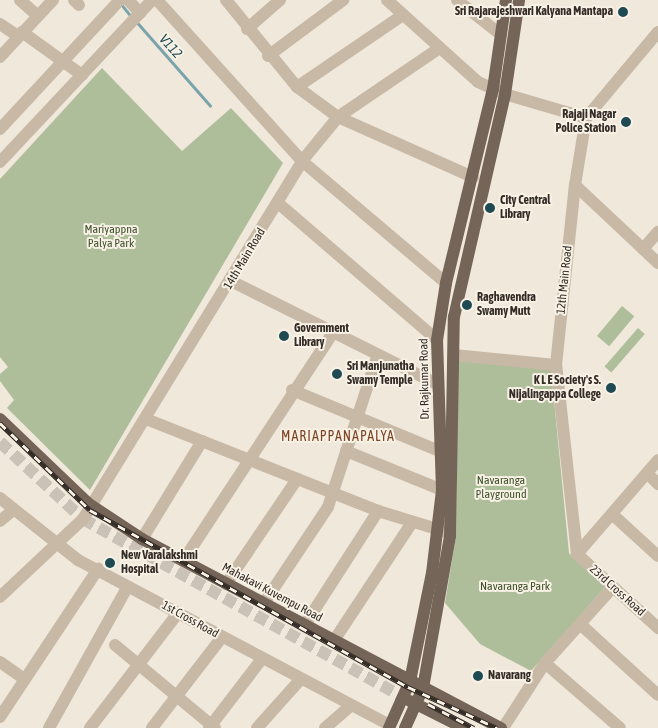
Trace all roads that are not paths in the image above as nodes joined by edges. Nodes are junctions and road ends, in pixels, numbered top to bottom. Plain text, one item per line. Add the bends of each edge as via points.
1 (20, 0) edge
2 (53, 0) edge
3 (128, 0) edge
4 (152, 0) edge
5 (157, 0) edge
6 (226, 0) edge
7 (280, 0) edge
8 (343, 0) edge
9 (386, 0) edge
10 (457, 0) edge
11 (506, 0) edge
12 (519, 0) edge
13 (118, 2) edge
14 (403, 15) junction
15 (38, 16) junction
16 (136, 17) junction
17 (0, 24) edge
18 (247, 29) junction
19 (658, 32) edge
20 (20, 34) junction
21 (500, 34) junction
22 (438, 49) junction
23 (268, 56) junction
24 (0, 57) edge
25 (62, 60) junction
26 (82, 75) junction
27 (297, 87) junction
28 (493, 89) junction
29 (505, 94) junction
30 (338, 117) junction
31 (586, 118) junction
32 (0, 129) edge
33 (5, 149) edge
34 (302, 160) junction
35 (0, 162) edge
36 (473, 177) junction
37 (575, 185) junction
38 (278, 203) junction
39 (658, 232) edge
40 (643, 249) junction
41 (658, 263) edge
42 (231, 281) junction
43 (446, 283) junction
44 (332, 334) junction
45 (437, 340) junction
46 (454, 355) junction
47 (376, 357) junction
48 (556, 365) junction
49 (437, 384) junction
50 (292, 390) junction
51 (0, 419) edge
52 (146, 419) junction
53 (358, 419) junction
54 (202, 441) junction
55 (346, 452) junction
56 (442, 452) junction
57 (248, 459) junction
58 (658, 460) edge
59 (647, 473) junction
60 (297, 479) junction
61 (658, 484) edge
62 (442, 490) junction
63 (332, 493) junction
64 (0, 498) edge
65 (89, 504) junction
66 (13, 510) junction
67 (378, 512) junction
68 (612, 514) junction
69 (0, 521) edge
70 (411, 524) junction
71 (437, 530) junction
72 (450, 533) junction
73 (142, 538) junction
74 (58, 545) junction
75 (577, 554) junction
76 (658, 556) edge
77 (183, 561) junction
78 (98, 569) junction
79 (226, 584) junction
80 (128, 586) junction
81 (613, 587) junction
82 (0, 597) edge
83 (264, 603) junction
84 (178, 613) junction
85 (580, 624) junction
86 (304, 626) junction
87 (658, 628) edge
88 (222, 637) junction
89 (333, 642) junction
90 (114, 645) dead end
91 (261, 660) junction
92 (0, 662) edge
93 (545, 663) junction
94 (141, 666) junction
95 (24, 679) junction
96 (300, 680) junction
97 (410, 681) junction
98 (424, 688) junction
99 (176, 695) junction
100 (658, 695) edge
101 (402, 697) junction
102 (416, 704) junction
103 (350, 706) junction
104 (0, 717) edge
105 (212, 727) edge
106 (389, 727) edge
107 (49, 728) edge
108 (90, 728) edge
109 (152, 728) edge
110 (258, 728) edge
111 (325, 728) edge
112 (405, 728) edge
113 (464, 728) edge
114 (502, 728) edge
115 (620, 728) edge

1 - 15 street
2 - 15 street
3 - 16 street
4 - 16 street
5 - 34 street
6 - 18 street
7 - 18 street
8 - 23 street
9 - 14 street
10 - 21 street
11 - 21 main road, Dr. Rajkumar Road
12 - 29 main road
13 - 25 street
14 - 22 street
14 - 27 street
15 - 20 street
16 - 26 street
17 - 20 street
18 - 23 street
19 - 31 street
20 - 24 street
20 - 25 street
21 - 28 main road, Dr. Rajkumar Road
22 - 28 street
22 - 30 street, 14th Main Road
23 - 27 street
25 - 26 street
25 - 32 street
26 - 33 street
27 - 30 street
28 - 29 street
28 - 36 main road, Dr. Rajkumar Road
29 - 31 street
29 - 46 main road via 454,318
30 - 34 street, 14th Main Road
30 - 36 street
31 - 37 street, 12th Main Road
33 - 35 street
34 - 38 street, 14th Main Road
34 - 43 street
36 - 43 main road, Dr. Rajkumar Road
37 - 40 street
37 - 48 street, 12th Main Road
38 - 42 street, 14th Main Road
38 - 45 street
39 - 40 street
40 - 41 street
42 - 44 street
42 - 52 street, 14th Main Road
43 - 45 main road, Dr. Rajkumar Road
44 - 47 street
44 - 50 street
45 - 49 main road, Dr. Rajkumar Road
46 - 48 street
46 - 72 main road
47 - 49 street
47 - 53 street
48 - 75 street, 12th Main Road
49 - 56 main road, Dr. Rajkumar Road
50 - 53 street
50 - 57 street
51 - 65 main road, Mahakavi Kuvempu Road via 37,459
52 - 54 street
52 - 65 street, 14th Main Road
53 - 55 street
53 - 56 street
54 - 57 street
54 - 73 street
55 - 62 street
55 - 63 street
56 - 62 main road, Dr. Rajkumar Road
57 - 60 street
57 - 77 street
58 - 59 street
59 - 61 street
59 - 68 street
60 - 63 street
60 - 79 street
62 - 71 main road, Dr. Rajkumar Road
63 - 67 street
63 - 83 street via 328,507
64 - 66 street, 1st Cross Road
65 - 73 main road, Mahakavi Kuvempu Road
65 - 74 street, 14th Main Road via 83,519
66 - 69 street
66 - 74 street, 1st Cross Road
67 - 70 street
67 - 86 street
68 - 75 street
68 - 76 street
70 - 71 street
70 - 89 street
71 - 72 street
71 - 97 main road, Dr. Rajkumar Road
72 - 98 main road
73 - 77 main road, Mahakavi Kuvempu Road
74 - 78 street, 1st Cross Road
74 - 82 street, 14th Main Road
75 - 81 street, 23rd Cross Road
77 - 79 main road, Mahakavi Kuvempu Road
78 - 80 street, 1st Cross Road
78 - 95 street
79 - 83 main road, Mahakavi Kuvempu Road
80 - 84 street, 1st Cross Road
80 - 107 street
81 - 85 street
81 - 87 street, 23rd Cross Road
83 - 86 main road, Mahakavi Kuvempu Road
84 - 88 street, 1st Cross Road
84 - 94 street
85 - 93 street
85 - 100 street
86 - 89 main road, Mahakavi Kuvempu Road
88 - 91 street, 1st Cross Road
88 - 99 street
89 - 97 main road, Mahakavi Kuvempu Road
90 - 94 street
91 - 96 street, 1st Cross Road
91 - 105 street
92 - 95 street
93 - 114 street
93 - 115 street
94 - 99 street
94 - 108 street
95 - 104 street
96 - 103 street, 1st Cross Road
96 - 110 street
97 - 98 main road, Mahakavi Kuvempu Road
97 - 101 main road, Dr. Rajkumar Road
98 - 102 main road
98 - 114 main road, Mahakavi Kuvempu Road
99 - 105 street
99 - 109 street
101 - 102 main road
101 - 106 main road, Dr. Rajkumar Road
102 - 112 main road
102 - 113 main road
103 - 106 street, 1st Cross Road
103 - 111 street

